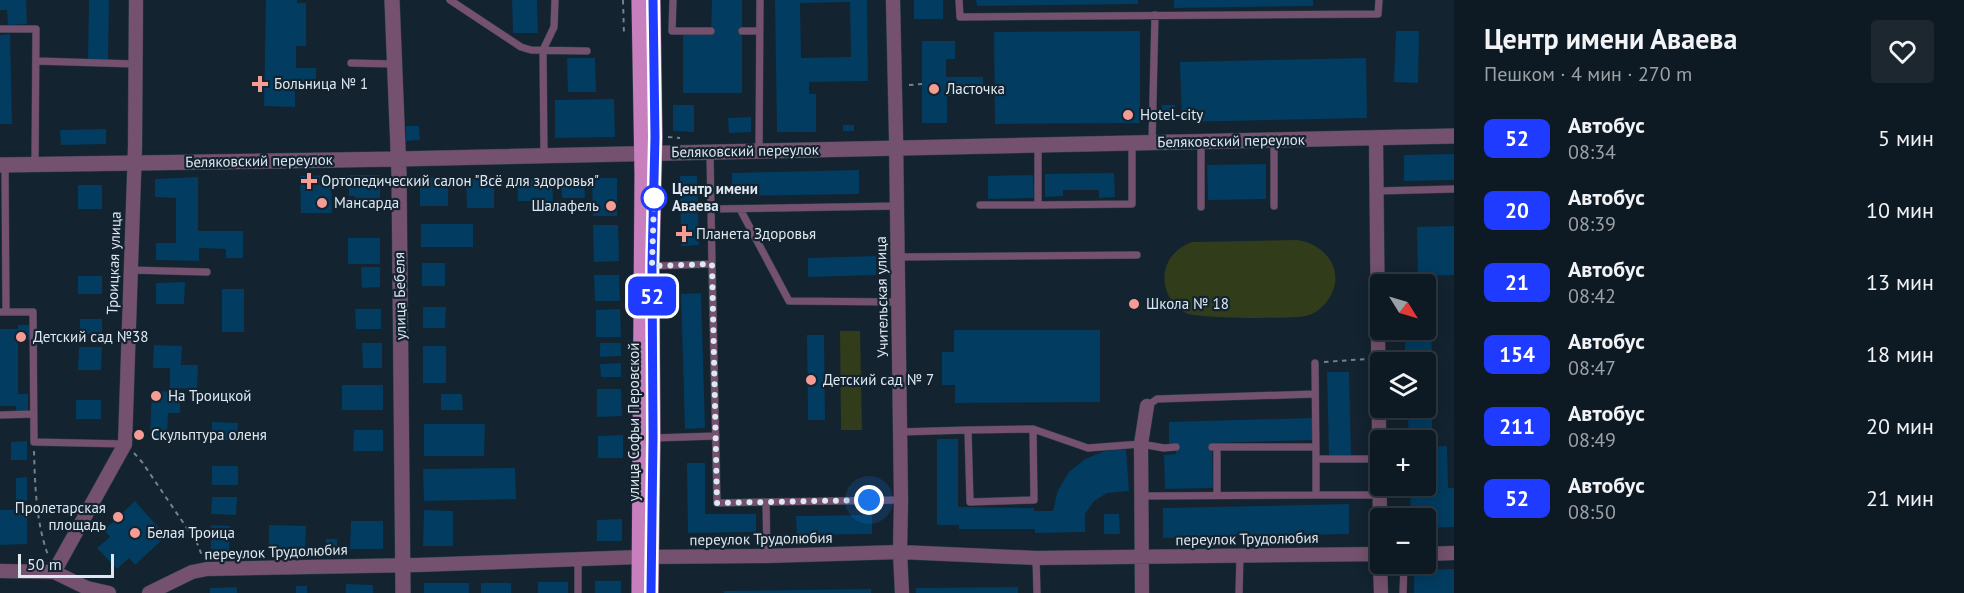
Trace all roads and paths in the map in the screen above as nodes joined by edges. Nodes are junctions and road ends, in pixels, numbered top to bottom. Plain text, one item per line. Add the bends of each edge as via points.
1 (136, 0) edge
2 (392, 0) edge
3 (450, 0) edge
4 (555, 0) edge
5 (639, 0) edge
6 (653, 0) edge
7 (673, 0) edge
8 (760, 0) edge
9 (893, 0) edge
10 (959, 0) edge
11 (1379, 0) edge
12 (1155, 15) junction
13 (0, 29) edge
14 (711, 31) dead end
15 (741, 31) dead end
16 (759, 31) junction
17 (543, 50) junction
18 (587, 51) dead end
19 (36, 61) junction
20 (351, 63) dead end
21 (135, 64) junction
22 (393, 64) junction
23 (922, 84) dead end
24 (906, 85) dead end
25 (1454, 136) edge
26 (1376, 138) junction
27 (1274, 140) junction
28 (1201, 141) junction
29 (1152, 142) junction
30 (1132, 143) junction
31 (1038, 145) junction
32 (897, 148) junction
33 (759, 151) junction
34 (710, 152) junction
35 (648, 153) junction
36 (544, 156) junction
37 (398, 159) junction
38 (134, 163) junction
39 (35, 164) junction
40 (2, 165) edge
41 (1454, 189) edge
42 (1377, 191) junction
43 (1038, 204) junction
44 (980, 205) dead end
45 (897, 206) junction
46 (1274, 206) dead end
47 (1201, 207) dead end
48 (711, 209) junction
49 (740, 209) junction
50 (1137, 255) dead end
51 (898, 257) junction
52 (712, 264) junction
53 (652, 266) junction
54 (129, 270) junction
55 (207, 272) dead end
56 (898, 302) junction
57 (3, 312) edge
58 (1378, 352) edge
59 (1370, 359) edge
60 (1315, 363) joint
61 (1315, 394) junction
62 (1147, 406) joint
63 (34, 414) junction
64 (0, 415) edge
65 (1033, 429) junction
66 (968, 430) junction
67 (900, 432) junction
68 (716, 436) junction
69 (653, 438) junction
70 (34, 442) junction
71 (125, 444) junction
72 (1141, 444) junction
73 (1176, 447) dead end
74 (1316, 447) junction
75 (1316, 459) junction
76 (1370, 459) edge
77 (1217, 495) junction
78 (1316, 495) junction
79 (1370, 495) edge
80 (1142, 496) junction
81 (901, 500) junction
82 (766, 502) junction
83 (900, 552) junction
84 (1454, 553) edge
85 (1370, 554) edge
86 (1436, 554) edge
87 (768, 556) junction
88 (1240, 556) junction
89 (645, 557) junction
90 (1142, 557) junction
91 (1036, 558) junction
92 (578, 559) junction
93 (403, 566) junction
94 (207, 569) junction
95 (0, 572) edge
96 (54, 572) junction
97 (1380, 574) edge
98 (1404, 574) edge
99 (90, 590) edge
100 (152, 592) edge
101 (109, 593) edge
102 (403, 593) edge
103 (578, 593) edge
104 (639, 593) edge
105 (651, 593) edge
106 (902, 593) edge
107 (1037, 593) edge
108 (1142, 593) edge
109 (1239, 593) edge
110 (1381, 593) edge
111 (1403, 593) edge

1 - 21 street, Троицкая улица
2 - 22 street, улица Бебеля
3 - 17 lane via 512,42
4 - 17 lane via 554,27
5 - 35 main road, улица Софьи Перовской
6 - 35 main road, улица Софьи Перовской
7 - 14 lane via 672,31
8 - 16 lane
9 - 32 street, Учительская улица
10 - 12 lane via 960,17
11 - 12 lane via 1378,14
12 - 29 lane
13 - 19 lane via 36,29
15 - 16 lane
16 - 33 lane
17 - 18 lane
17 - 36 lane
19 - 21 lane
19 - 39 lane
20 - 22 lane
21 - 38 street, Троицкая улица
22 - 37 street, улица Бебеля
23 - 24 path
25 - 26 street, Беляковский переулок
26 - 27 street, Беляковский переулок
26 - 42 street
27 - 28 street, Беляковский переулок
27 - 46 lane
28 - 29 street, Беляковский переулок
28 - 47 lane
29 - 30 street, Беляковский переулок
30 - 31 street, Беляковский переулок
30 - 43 lane via 1132,204
31 - 32 street, Беляковский переулок
31 - 43 lane
32 - 33 street, Беляковский переулок
32 - 45 street, Учительская улица
33 - 34 street, Беляковский переулок
34 - 35 street, Беляковский переулок
34 - 48 lane
35 - 36 street, Беляковский переулок
35 - 53 main road, улица Софьи Перовской
35 - 89 main road, улица Софьи Перовской
36 - 37 street, Беляковский переулок
37 - 38 street, Беляковский переулок
37 - 93 street, улица Бебеля
38 - 39 street, Беляковский переулок
38 - 54 street, Троицкая улица
39 - 40 street, Беляковский переулок
40 - 57 lane
41 - 42 lane
42 - 58 street
43 - 44 lane
45 - 49 lane
45 - 51 street, Учительская улица
48 - 49 lane
48 - 52 lane
49 - 56 lane via 789,301
50 - 51 lane
51 - 56 street, Учительская улица
52 - 53 lane
52 - 68 lane
53 - 69 main road, улица Софьи Перовской
54 - 55 lane
54 - 71 street, Троицкая улица
56 - 67 street, Учительская улица
57 - 63 lane via 33,312
59 - 60 path
60 - 61 lane
61 - 62 lane via 1157,399
61 - 74 lane
62 - 72 street
63 - 64 lane
63 - 70 lane
65 - 66 lane
65 - 66 lane via 1034,500 970,502
65 - 72 lane via 1088,448
66 - 67 lane
67 - 81 street, Учительская улица
68 - 69 lane
68 - 82 lane via 717,503
69 - 89 main road, улица Софьи Перовской
70 - 71 lane
70 - 96 path via 44,546
71 - 94 path via 142,462 197,543
71 - 96 street, Троицкая улица
72 - 73 lane
72 - 80 street
74 - 75 lane
74 - 77 lane via 1215,447
75 - 76 lane
75 - 78 lane
77 - 78 lane
77 - 80 lane
78 - 79 lane
80 - 90 street
81 - 82 lane
81 - 83 street, Учительская улица
82 - 87 lane
83 - 87 street, переулок Трудолюбия
83 - 91 street, переулок Трудолюбия
83 - 106 street, Учительская улица
84 - 86 street
85 - 88 street, переулок Трудолюбия
87 - 89 street, переулок Трудолюбия
88 - 90 street, переулок Трудолюбия
88 - 109 lane
89 - 92 street, переулок Трудолюбия
89 - 104 main road, улица Софьи Перовской
89 - 105 main road, улица Софьи Перовской
90 - 91 street, переулок Трудолюбия
90 - 108 street
91 - 107 lane
92 - 93 street, переулок Трудолюбия
92 - 103 lane
93 - 94 street, переулок Трудолюбия
93 - 102 street, улица Бебеля
94 - 100 street, переулок Трудолюбия via 192,572
95 - 96 street
96 - 99 street
97 - 110 street
98 - 111 lane
99 - 101 street

